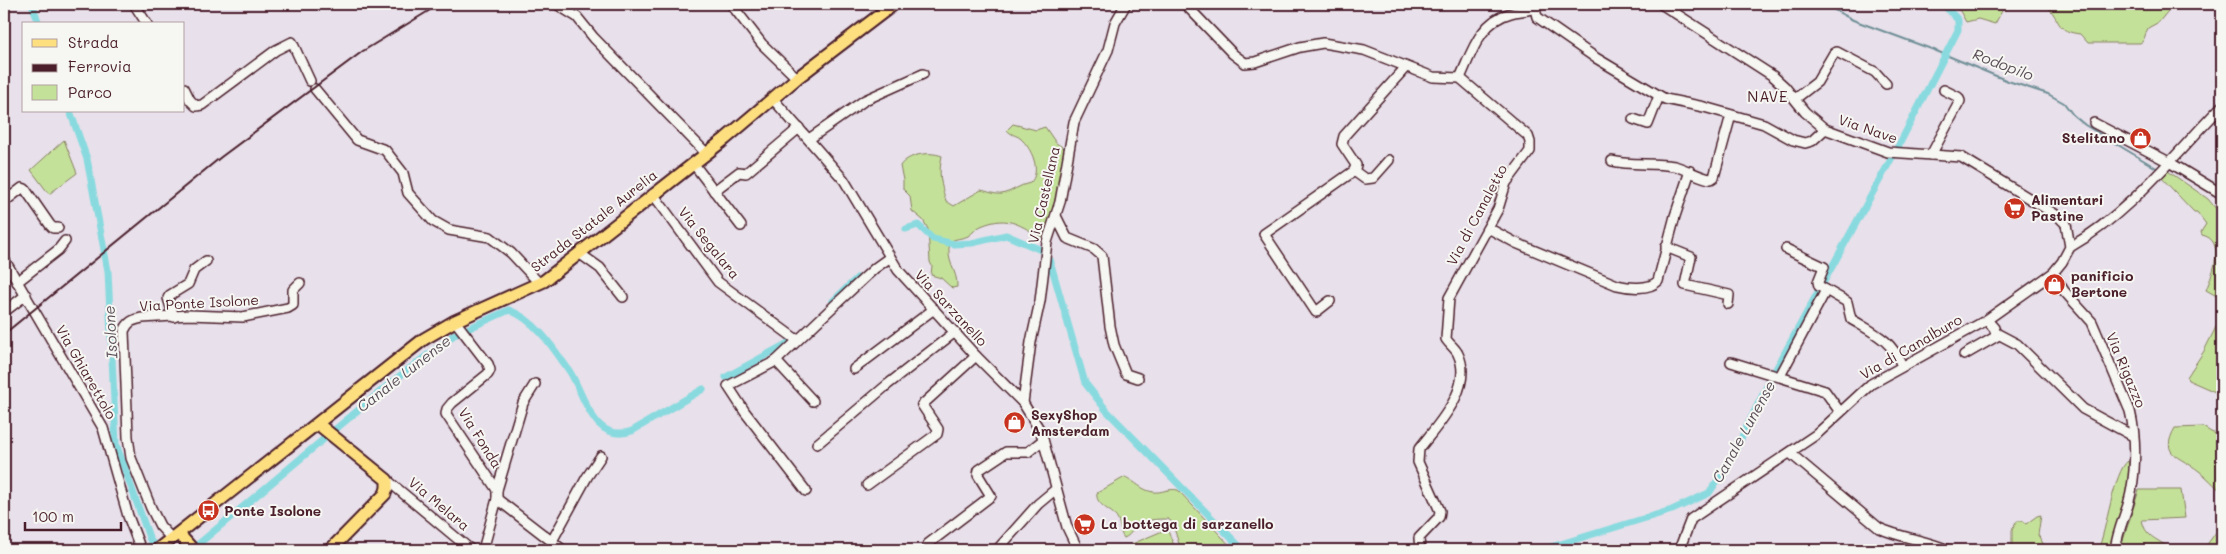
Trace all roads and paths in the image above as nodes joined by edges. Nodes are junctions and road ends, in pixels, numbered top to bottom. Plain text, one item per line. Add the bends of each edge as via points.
1 (134, 4) edge
2 (556, 4) edge
3 (731, 4) edge
4 (894, 4) edge
5 (1126, 4) edge
6 (1185, 4) edge
7 (1662, 4) edge
8 (1537, 6) edge
9 (146, 22) edge
10 (1406, 67) junction
11 (923, 74) dead end
12 (797, 78) junction
13 (1460, 78) junction
14 (1886, 84) dead end
15 (185, 90) edge
16 (1944, 90) dead end
17 (1659, 96) junction
18 (774, 99) junction
19 (1795, 99) junction
20 (2222, 106) edge
21 (1731, 115) junction
22 (1633, 119) dead end
23 (2094, 123) dead end
24 (799, 128) junction
25 (1825, 129) junction
26 (809, 139) junction
27 (706, 153) junction
28 (1931, 155) junction
29 (1389, 160) dead end
30 (1612, 161) dead end
31 (2169, 162) junction
32 (693, 163) junction
33 (1354, 171) junction
34 (1690, 171) junction
35 (714, 191) junction
36 (653, 194) junction
37 (2222, 194) edge
38 (4, 202) edge
39 (1056, 216) junction
40 (741, 226) dead end
41 (58, 228) dead end
42 (1488, 228) junction
43 (65, 241) dead end
44 (1666, 247) junction
45 (2070, 247) junction
46 (1786, 249) dead end
47 (579, 253) junction
48 (4, 258) edge
49 (889, 258) junction
50 (206, 261) dead end
51 (2054, 273) junction
52 (17, 282) junction
53 (300, 283) dead end
54 (539, 283) junction
55 (1826, 290) junction
56 (26, 295) junction
57 (623, 297) dead end
58 (1330, 300) dead end
59 (1728, 304) dead end
60 (934, 309) junction
61 (4, 312) edge
62 (174, 317) junction
63 (1987, 320) junction
64 (457, 324) junction
65 (955, 332) junction
66 (1998, 334) junction
67 (796, 340) junction
68 (1964, 355) dead end
69 (976, 356) junction
70 (776, 361) junction
71 (1731, 362) dead end
72 (1902, 366) junction
73 (854, 369) dead end
74 (1780, 376) junction
75 (1138, 378) dead end
76 (535, 384) dead end
77 (813, 401) dead end
78 (1023, 402) junction
79 (1840, 412) junction
80 (326, 431) junction
81 (2133, 436) junction
82 (1043, 440) junction
83 (817, 444) dead end
84 (1790, 453) junction
85 (600, 456) dead end
86 (387, 480) junction
87 (867, 485) dead end
88 (1056, 489) junction
89 (806, 491) dead end
90 (385, 494) junction
91 (497, 494) junction
92 (403, 495) junction
93 (174, 538) junction
94 (552, 540) junction
95 (928, 544) dead end
96 (191, 548) edge
97 (141, 550) edge
98 (157, 550) edge
99 (330, 550) edge
100 (471, 550) edge
101 (484, 550) edge
102 (563, 550) edge
103 (997, 550) edge
104 (1078, 550) edge
105 (1420, 550) edge
106 (1679, 550) edge
107 (1948, 550) edge
108 (2115, 550) edge

1 - 9 street
2 - 27 street via 577,16 594,38
3 - 12 street via 762,44
4 - 12 main road, Strada Statale Aurelia
5 - 39 street, Via Castellana via 1074,122
6 - 10 street via 1245,63 1323,43 1364,50
7 - 19 street, Via Nave via 1773,76
8 - 13 street via 1490,22 1483,29
8 - 17 street via 1537,17
10 - 13 street via 1433,77
10 - 33 street via 1344,136 1342,144 1356,165
11 - 26 street via 866,100
12 - 18 main road, Strada Statale Aurelia
13 - 42 street, Via di Canaletto via 1528,136 1530,142 1530,151 1506,183
14 - 19 street via 1875,72 1837,52 1817,82
15 - 54 street via 193,104 202,105 276,50 292,42 313,85 357,140 385,150 402,173 408,193 433,221 449,230 490,237 511,253
16 - 28 street via 1960,100
17 - 21 street
17 - 22 street via 1648,124
18 - 24 street, Via Sarzanello
18 - 27 main road, Strada Statale Aurelia
19 - 25 street, Via Nave
20 - 31 street
21 - 25 street via 1764,124 1805,143
21 - 34 street via 1714,177 1710,179
23 - 31 street
24 - 26 street, Via Sarzanello
24 - 35 street via 746,173 739,172
25 - 28 street, Via Nave via 1888,152
26 - 49 street, Via Sarzanello via 844,180
27 - 32 main road, Strada Statale Aurelia
28 - 45 street, Via Nave via 1961,157 2058,216 2066,224
29 - 33 street via 1373,178 1364,179
30 - 34 street via 1658,164
31 - 37 street
31 - 45 street via 2113,219
32 - 35 street
32 - 36 main road, Strada Statale Aurelia
33 - 58 street via 1264,234 1316,312
34 - 44 street
35 - 40 street
36 - 47 main road, Strada Statale Aurelia
36 - 67 street, Via Segalara via 718,282
38 - 41 street via 25,189 50,225
39 - 75 street via 1067,238 1094,249 1102,256 1114,345 1126,374
39 - 78 street, Via Castellana via 1047,242
42 - 44 street via 1534,251 1628,287 1648,287 1657,283
42 - 105 street, Via di Canaletto via 1449,298 1446,339 1458,354 1461,380 1454,402 1420,448 1418,456 1440,511 1419,538
43 - 52 street
44 - 59 street via 1690,257 1685,285 1729,295
45 - 51 street, Via di Canalburo
46 - 55 street via 1824,267 1818,284
47 - 54 main road, Strada Statale Aurelia
47 - 57 street via 600,268
48 - 52 street, Via Ghiarettolo
49 - 60 street, Via Sarzanello
49 - 67 street
50 - 62 street via 194,270 188,284 168,298
51 - 63 street, Via di Canalburo
51 - 81 street, Via Rigazzo via 2064,291 2092,322 2130,411
52 - 56 street, Via Ghiarettolo
53 - 62 street, Via Ponte Isolone via 294,290 293,305 288,308 243,317
54 - 64 main road, Strada Statale Aurelia
55 - 72 street via 1847,302 1851,318 1879,335 1897,352
55 - 74 street
56 - 61 street
56 - 97 street, Via Ghiarettolo via 103,428
60 - 65 street, Via Sarzanello
60 - 73 street
62 - 93 street, Via Ponte Isolone via 135,319 124,331 131,458 156,517 166,534
63 - 66 street
63 - 72 street, Via di Canalburo
64 - 80 main road, Strada Statale Aurelia via 424,339
64 - 91 street, Via Fonda via 490,370 452,403 446,414
65 - 69 street, Via Sarzanello
65 - 83 street
66 - 68 street
66 - 81 street via 2018,344 2083,409
67 - 70 street
69 - 78 street, Via Sarzanello
69 - 87 street via 922,405 938,430 937,434
70 - 77 street
70 - 89 street via 728,386
71 - 74 street
72 - 79 street, Via di Canalburo via 1872,384
74 - 79 street via 1825,391
76 - 91 street, Via Fonda via 523,403
78 - 82 street, Via Sarzanello
79 - 84 street, Via di Canalburo via 1826,427
80 - 86 main road, Via Melara
80 - 93 main road, Strada Statale Aurelia
81 - 108 street, Via Rigazzo via 2128,503
82 - 88 street, Via Sarzanello
82 - 95 street via 1028,452 1006,452 979,470 978,475 991,496
84 - 106 street, Via di Canalburo via 1691,519
84 - 107 street via 1879,528
85 - 94 street
86 - 90 main road, Via Melara
86 - 92 street, Via Melara
88 - 103 street via 1038,504
88 - 104 street, Via Sarzanello via 1067,528
90 - 92 street
90 - 99 main road
91 - 94 street
91 - 101 street, Via Fonda
92 - 100 street, Via Melara
93 - 96 main road
93 - 98 main road, Strada Statale Aurelia
94 - 102 street

